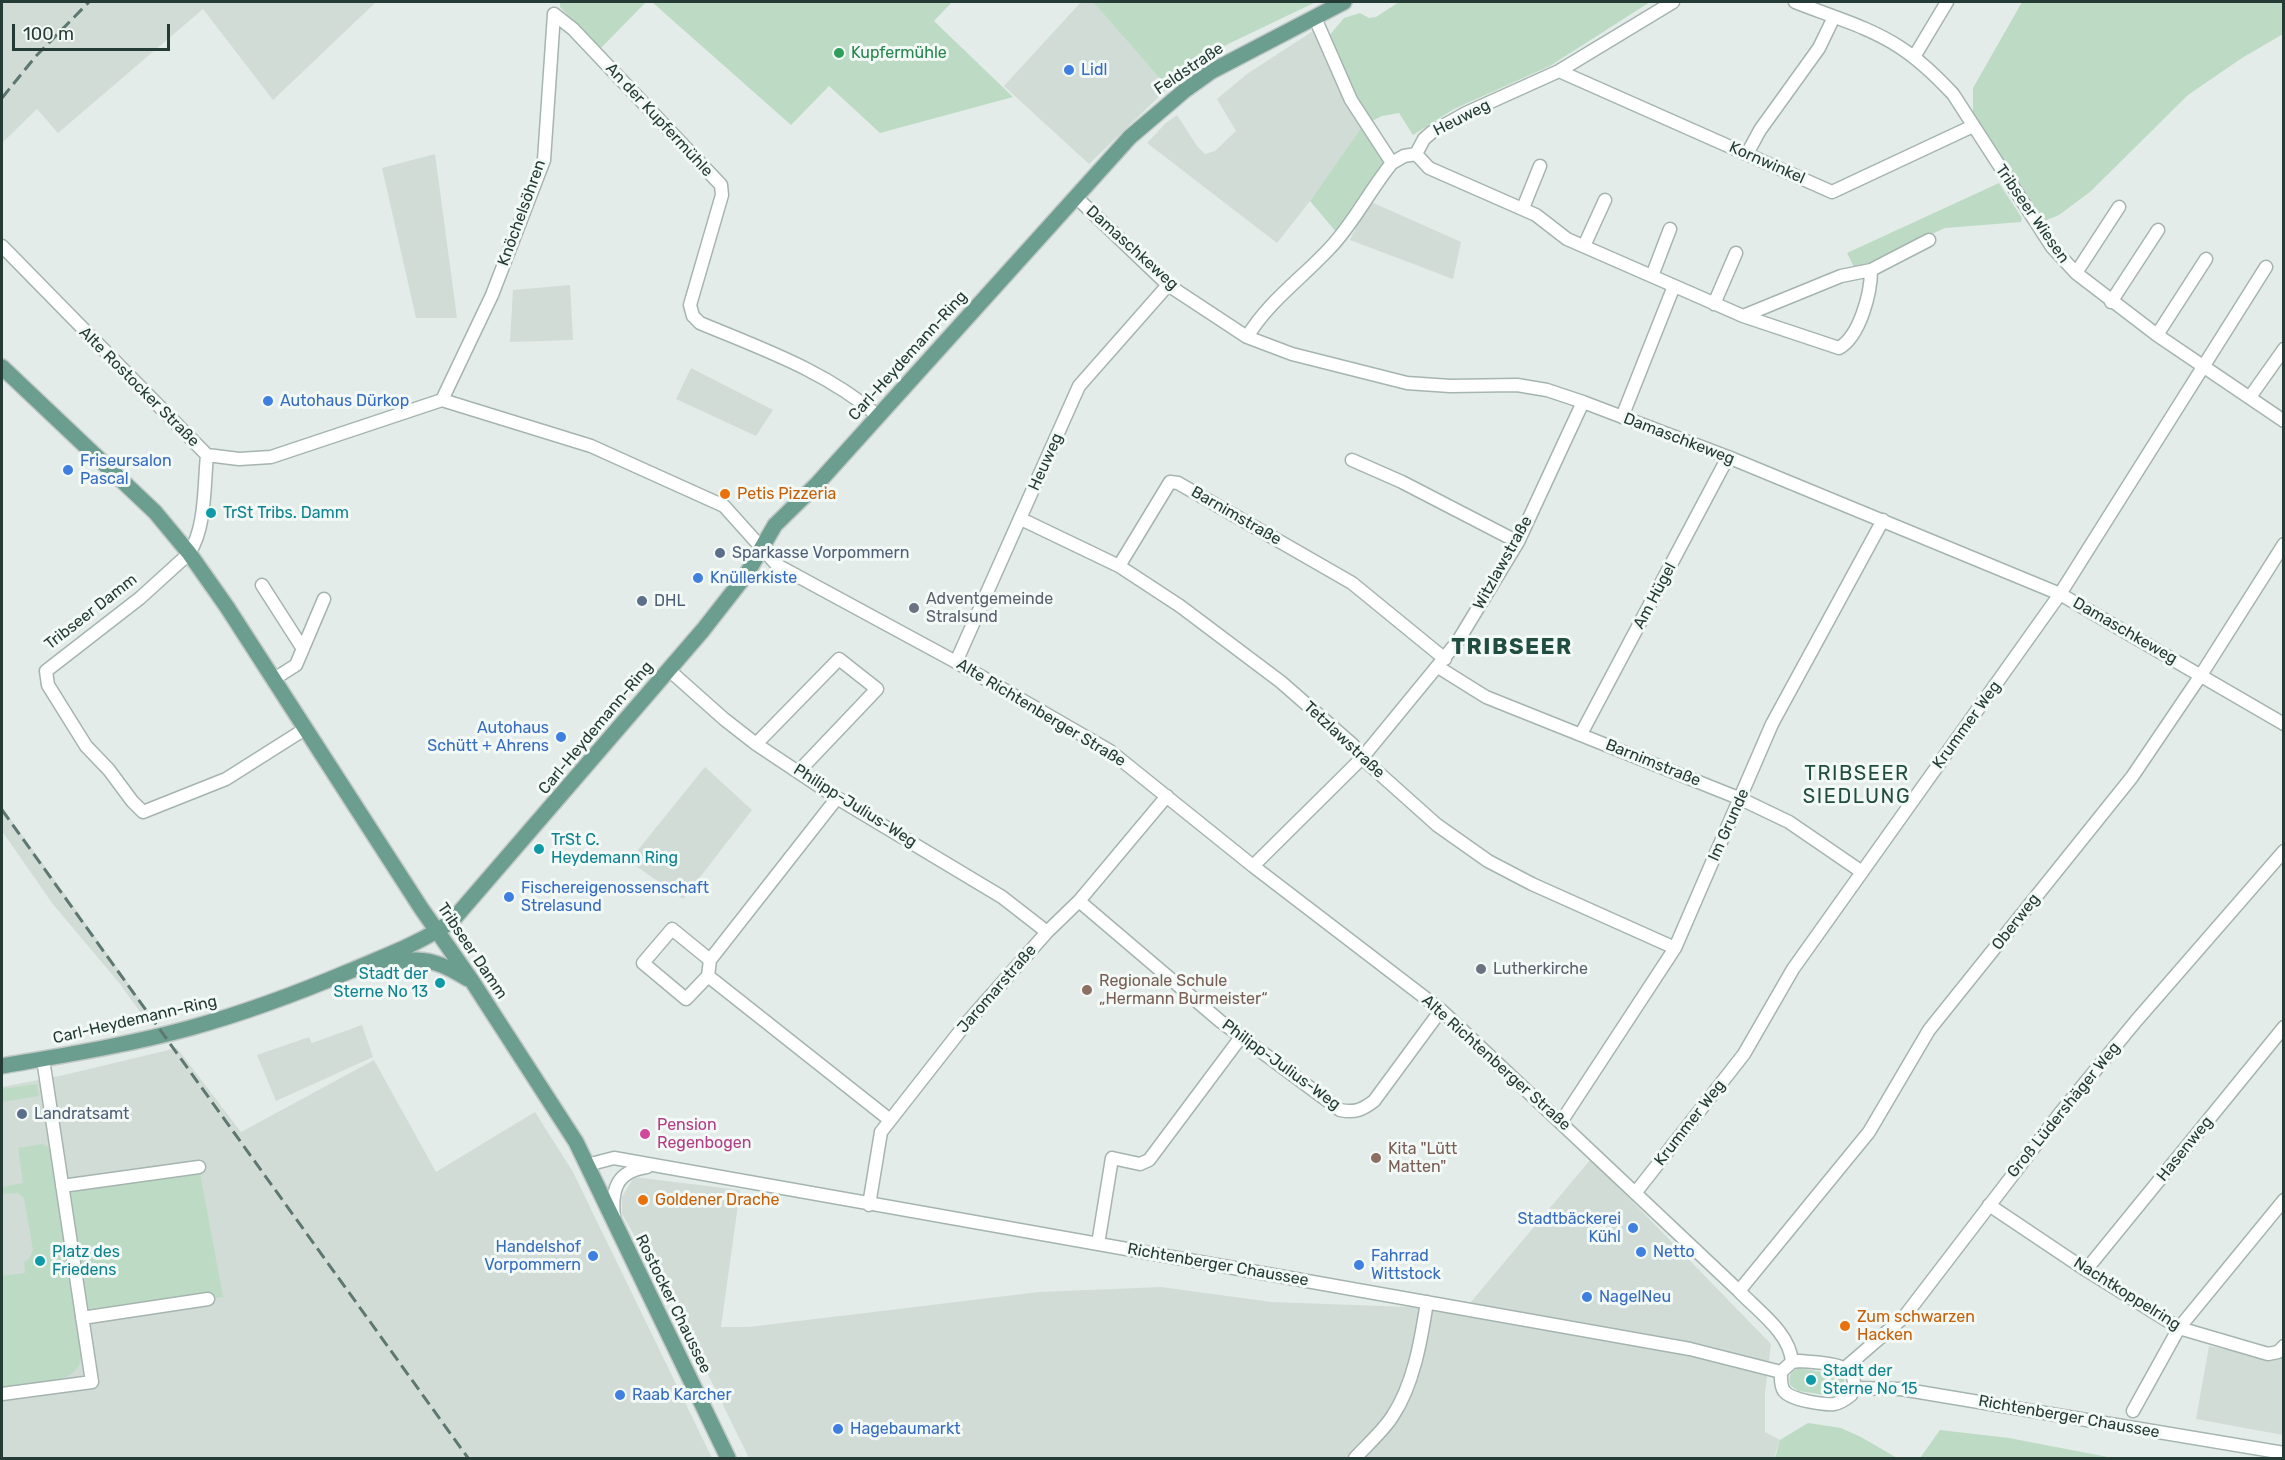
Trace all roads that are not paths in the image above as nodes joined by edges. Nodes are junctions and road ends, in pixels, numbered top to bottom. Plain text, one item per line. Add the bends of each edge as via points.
1 (1344, 2) edge
2 (1673, 2) edge
3 (1796, 2) edge
4 (1947, 2) edge
5 (1328, 6) edge
6 (554, 14) joint
7 (1834, 17) junction
8 (1315, 18) junction
9 (1914, 57) junction
10 (1559, 72) junction
11 (1973, 126) junction
12 (1416, 154) junction
13 (1747, 154) junction
14 (1392, 163) junction
15 (1540, 166) dead end
16 (1076, 197) junction
17 (1605, 200) dead end
18 (2119, 207) dead end
19 (1523, 208) junction
20 (1670, 229) dead end
21 (2158, 230) dead end
22 (1929, 240) dead end
23 (2, 246) edge
24 (1584, 246) junction
25 (1736, 253) dead end
26 (2206, 258) dead end
27 (2265, 267) dead end
28 (1871, 270) junction
29 (2076, 273) junction
30 (1652, 276) junction
31 (1168, 285) junction
32 (1674, 286) junction
33 (2111, 302) junction
34 (1714, 304) junction
35 (1743, 316) junction
36 (2157, 335) junction
37 (1247, 337) junction
38 (2283, 349) edge
39 (2202, 366) junction
40 (2, 367) edge
41 (2250, 397) junction
42 (442, 400) junction
43 (1583, 402) junction
44 (878, 416) junction
45 (1622, 417) junction
46 (2283, 421) edge
47 (207, 455) junction
48 (1728, 457) junction
49 (1352, 460) dead end
50 (1021, 519) junction
51 (1883, 520) junction
52 (1518, 542) junction
53 (2283, 544) edge
54 (761, 550) junction
55 (190, 551) junction
56 (1119, 566) junction
57 (262, 585) dead end
58 (2060, 594) junction
59 (324, 599) dead end
60 (303, 649) junction
61 (956, 662) junction
62 (1441, 663) junction
63 (669, 670) junction
64 (2201, 675) junction
65 (274, 679) junction
66 (2283, 724) edge
67 (305, 729) junction
68 (1581, 734) junction
69 (756, 744) junction
70 (1362, 758) junction
71 (799, 771) junction
72 (1167, 796) junction
73 (837, 798) junction
74 (1741, 799) junction
75 (2283, 851) edge
76 (1253, 866) junction
77 (1862, 872) junction
78 (1079, 901) junction
79 (437, 932) junction
80 (1047, 932) junction
81 (1675, 948) junction
82 (710, 960) junction
83 (374, 961) junction
84 (708, 976) junction
85 (472, 981) junction
86 (1441, 1010) junction
87 (2283, 1028) edge
88 (1241, 1037) junction
89 (43, 1059) junction
90 (2, 1066) edge
91 (890, 1120) junction
92 (1561, 1122) junction
93 (587, 1165) junction
94 (199, 1167) dead end
95 (654, 1167) junction
96 (62, 1186) junction
97 (1636, 1192) junction
98 (2283, 1200) edge
99 (1989, 1204) junction
100 (869, 1205) junction
101 (617, 1230) junction
102 (1098, 1244) junction
103 (2086, 1270) junction
104 (1739, 1291) junction
105 (208, 1299) dead end
106 (1426, 1302) junction
107 (82, 1318) junction
108 (2179, 1328) junction
109 (2281, 1349) edge
110 (1792, 1362) junction
111 (1845, 1368) junction
112 (1781, 1372) junction
113 (1854, 1388) junction
114 (2, 1394) edge
115 (2133, 1412) dead end
116 (2283, 1453) edge
117 (728, 1458) edge
118 (1355, 1458) edge

1 - 5 main road, Feldstraße
2 - 10 street, Heuweg
3 - 7 street, Tribseer Wiesen
4 - 9 street
5 - 8 main road, Feldstraße
6 - 42 street, Knöchelsöhren via 544,160 492,295
6 - 44 street, An der Kupfermühle via 573,29 721,185 722,195 690,304 693,316 700,323 804,366 847,391
7 - 9 street, Tribseer Wiesen
7 - 13 street via 1819,48
8 - 14 street via 1351,100
8 - 16 main road, Feldstraße via 1212,71 1184,91 1130,137
9 - 11 street, Tribseer Wiesen via 1953,94
10 - 12 street, Heuweg via 1448,122 1424,139
10 - 13 street, Kornwinkel
11 - 13 street, Kornwinkel via 1832,192
11 - 29 street, Tribseer Wiesen via 2052,247
12 - 14 street, Heuweg
12 - 19 street via 1429,168
14 - 37 street via 1340,237 1270,305
15 - 19 street
16 - 31 street, Damaschkeweg
16 - 44 main road, Carl-Heydemann-Ring
17 - 24 street
18 - 29 street
19 - 24 street via 1567,239
20 - 30 street
21 - 33 street
22 - 28 street
23 - 47 street, Alte Rostocker Straße
24 - 30 street
25 - 34 street
26 - 36 street
27 - 39 street, Krummer Weg
28 - 35 street via 1840,276
28 - 35 street via 1871,288 1856,328 1839,348
29 - 33 street, Tribseer Wiesen
30 - 32 street
31 - 37 street, Damaschkeweg
31 - 50 street, Heuweg via 1079,386
32 - 34 street
32 - 45 street
33 - 36 street, Tribseer Wiesen
34 - 35 street
36 - 39 street, Tribseer Wiesen
37 - 43 street, Damaschkeweg via 1292,354 1407,383 1517,385
38 - 41 street
39 - 41 street, Tribseer Wiesen
39 - 58 street, Krummer Weg
40 - 55 main road, Tribseer Damm via 155,512
41 - 46 street, Tribseer Wiesen
42 - 47 street via 271,457
42 - 54 street, Alte Richtenberger Straße via 591,446 724,506
43 - 45 street, Damaschkeweg
43 - 52 street, Witzlawstraße
44 - 54 main road, Carl-Heydemann-Ring via 775,525
45 - 48 street, Damaschkeweg
47 - 55 street, Alte Rostocker Straße
48 - 51 street, Damaschkeweg
48 - 68 street, Am Hügel
49 - 52 street
50 - 56 street, Tetzlawstraße
50 - 61 street, Heuweg
51 - 58 street, Damaschkeweg
51 - 74 street, Im Grunde via 1772,724
52 - 62 street, Witzlawstraße
53 - 64 street, Oberweg
54 - 61 street, Alte Richtenberger Straße via 777,565
54 - 63 main road, Carl-Heydemann-Ring via 746,575
55 - 65 main road, Tribseer Damm
55 - 67 street, Tribseer Damm via 140,598 45,670 48,685 86,746 143,812 226,779
56 - 62 street, Barnimstraße via 1170,482 1178,483 1352,583
56 - 70 street, Tetzlawstraße via 1281,682 1353,745
57 - 60 street
58 - 64 street, Damaschkeweg
58 - 77 street, Krummer Weg
59 - 60 street
60 - 65 street via 296,665
61 - 72 street, Alte Richtenberger Straße via 1110,751
62 - 68 street, Barnimstraße via 1486,697
62 - 70 street, Witzlawstraße
63 - 69 street, Philipp-Julius-Weg
63 - 79 main road, Carl-Heydemann-Ring via 460,913
64 - 66 street, Damaschkeweg
64 - 104 street, Oberweg via 2132,777 1929,1030 1869,1132
65 - 67 main road, Tribseer Damm
67 - 79 main road, Tribseer Damm
68 - 74 street, Barnimstraße
69 - 71 street, Philipp-Julius-Weg
69 - 71 street via 839,659 877,689
70 - 76 street, Witzlawstraße
70 - 81 street, Tetzlawstraße via 1437,825 1488,861
71 - 73 street, Philipp-Julius-Weg
72 - 76 street, Alte Richtenberger Straße
72 - 78 street, Jaromarstraße
73 - 80 street, Philipp-Julius-Weg via 1002,897
73 - 82 street
74 - 77 street, Barnimstraße via 1789,822
74 - 81 street, Im Grunde
75 - 99 street, Groß Lüdershäger Weg via 2136,1021
76 - 86 street, Alte Richtenberger Straße
77 - 97 street, Krummer Weg via 1793,969 1744,1054
78 - 80 street, Jaromarstraße
78 - 88 street, Philipp-Julius-Weg
79 - 83 main road, Carl-Heydemann-Ring
79 - 85 main road, Tribseer Damm
80 - 91 street, Jaromarstraße via 964,1026
81 - 92 street, Im Grunde
82 - 84 street
82 - 84 street via 672,929 643,963 687,999
83 - 85 main road via 428,962
83 - 89 main road, Carl-Heydemann-Ring via 223,1019
84 - 91 street
85 - 93 main road, Tribseer Damm
86 - 88 street, Philipp-Julius-Weg via 1374,1101 1353,1113 1340,1110
86 - 92 street, Alte Richtenberger Straße
87 - 103 street, Hasenweg
88 - 102 street via 1149,1160 1140,1164 1112,1158
89 - 90 main road, Carl-Heydemann-Ring
89 - 96 street
91 - 100 street, Jaromarstraße via 881,1132
92 - 97 street, Alte Richtenberger Straße
93 - 95 street, Richtenberger Chaussee via 614,1158
93 - 101 main road, Rostocker Chaussee
94 - 96 street
95 - 100 street, Richtenberger Chaussee
95 - 101 street, Richtenberger Chaussee via 632,1171 618,1182 613,1202
96 - 107 street
97 - 104 street, Alte Richtenberger Straße
98 - 108 street
99 - 103 street, Nachtkoppelring
99 - 111 street, Groß Lüdershäger Weg via 1905,1317
100 - 102 street, Richtenberger Chaussee
101 - 117 main road, Rostocker Chaussee
102 - 106 street, Richtenberger Chaussee
103 - 108 street, Nachtkoppelring
104 - 110 street, Alte Richtenberger Straße via 1785,1339
105 - 107 street
106 - 112 street, Richtenberger Chaussee via 1690,1349
106 - 118 street via 1410,1378 1392,1417
107 - 114 street via 92,1382
108 - 109 street, Nachtkoppelring via 2268,1354
108 - 115 street
110 - 111 street
110 - 112 street
111 - 113 street via 1851,1374
112 - 113 street via 1783,1390 1800,1400 1834,1404 1844,1401
113 - 116 street, Richtenberger Chaussee via 1901,1389

